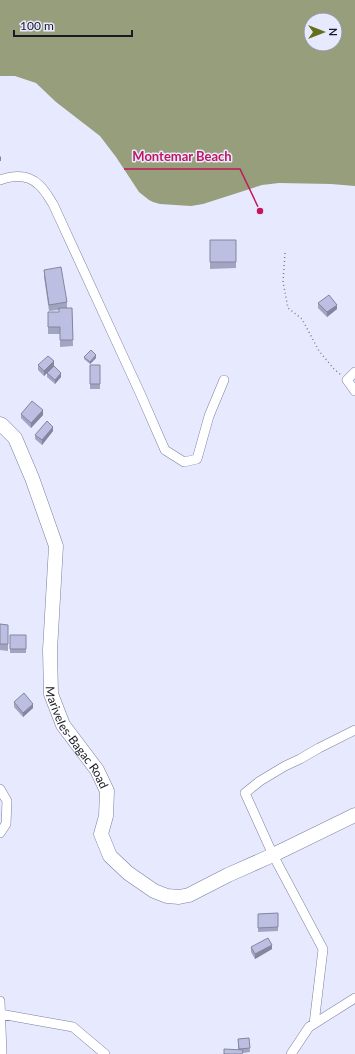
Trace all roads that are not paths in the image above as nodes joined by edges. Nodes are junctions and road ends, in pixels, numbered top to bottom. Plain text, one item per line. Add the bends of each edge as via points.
1 (0, 180) edge
2 (355, 372) edge
3 (224, 380) dead end
4 (355, 391) edge
5 (0, 424) edge
6 (355, 730) edge
7 (0, 789) edge
8 (355, 815) edge
9 (0, 834) edge
10 (273, 855) junction
11 (355, 998) edge
12 (0, 1001) edge
13 (0, 1014) edge
14 (314, 1024) junction
15 (2, 1054) edge
16 (105, 1054) edge
17 (291, 1054) edge

1 - 3 street via 11,176 27,177 39,184 53,204 165,450 184,462 197,459 209,416
2 - 4 street via 347,380
5 - 10 main road, Mariveles-Bagac Road via 15,438 56,546 50,650 51,694 63,725 96,770 107,791 106,816 101,834 110,856 128,873 154,891 180,897
6 - 10 street via 285,766 245,793
7 - 9 street via 6,801 6,824
8 - 10 main road, Mariveles-Bagac Road
10 - 14 street via 323,949
11 - 14 street
12 - 13 street
13 - 15 street
13 - 16 street via 73,1027
14 - 17 street via 309,1027

